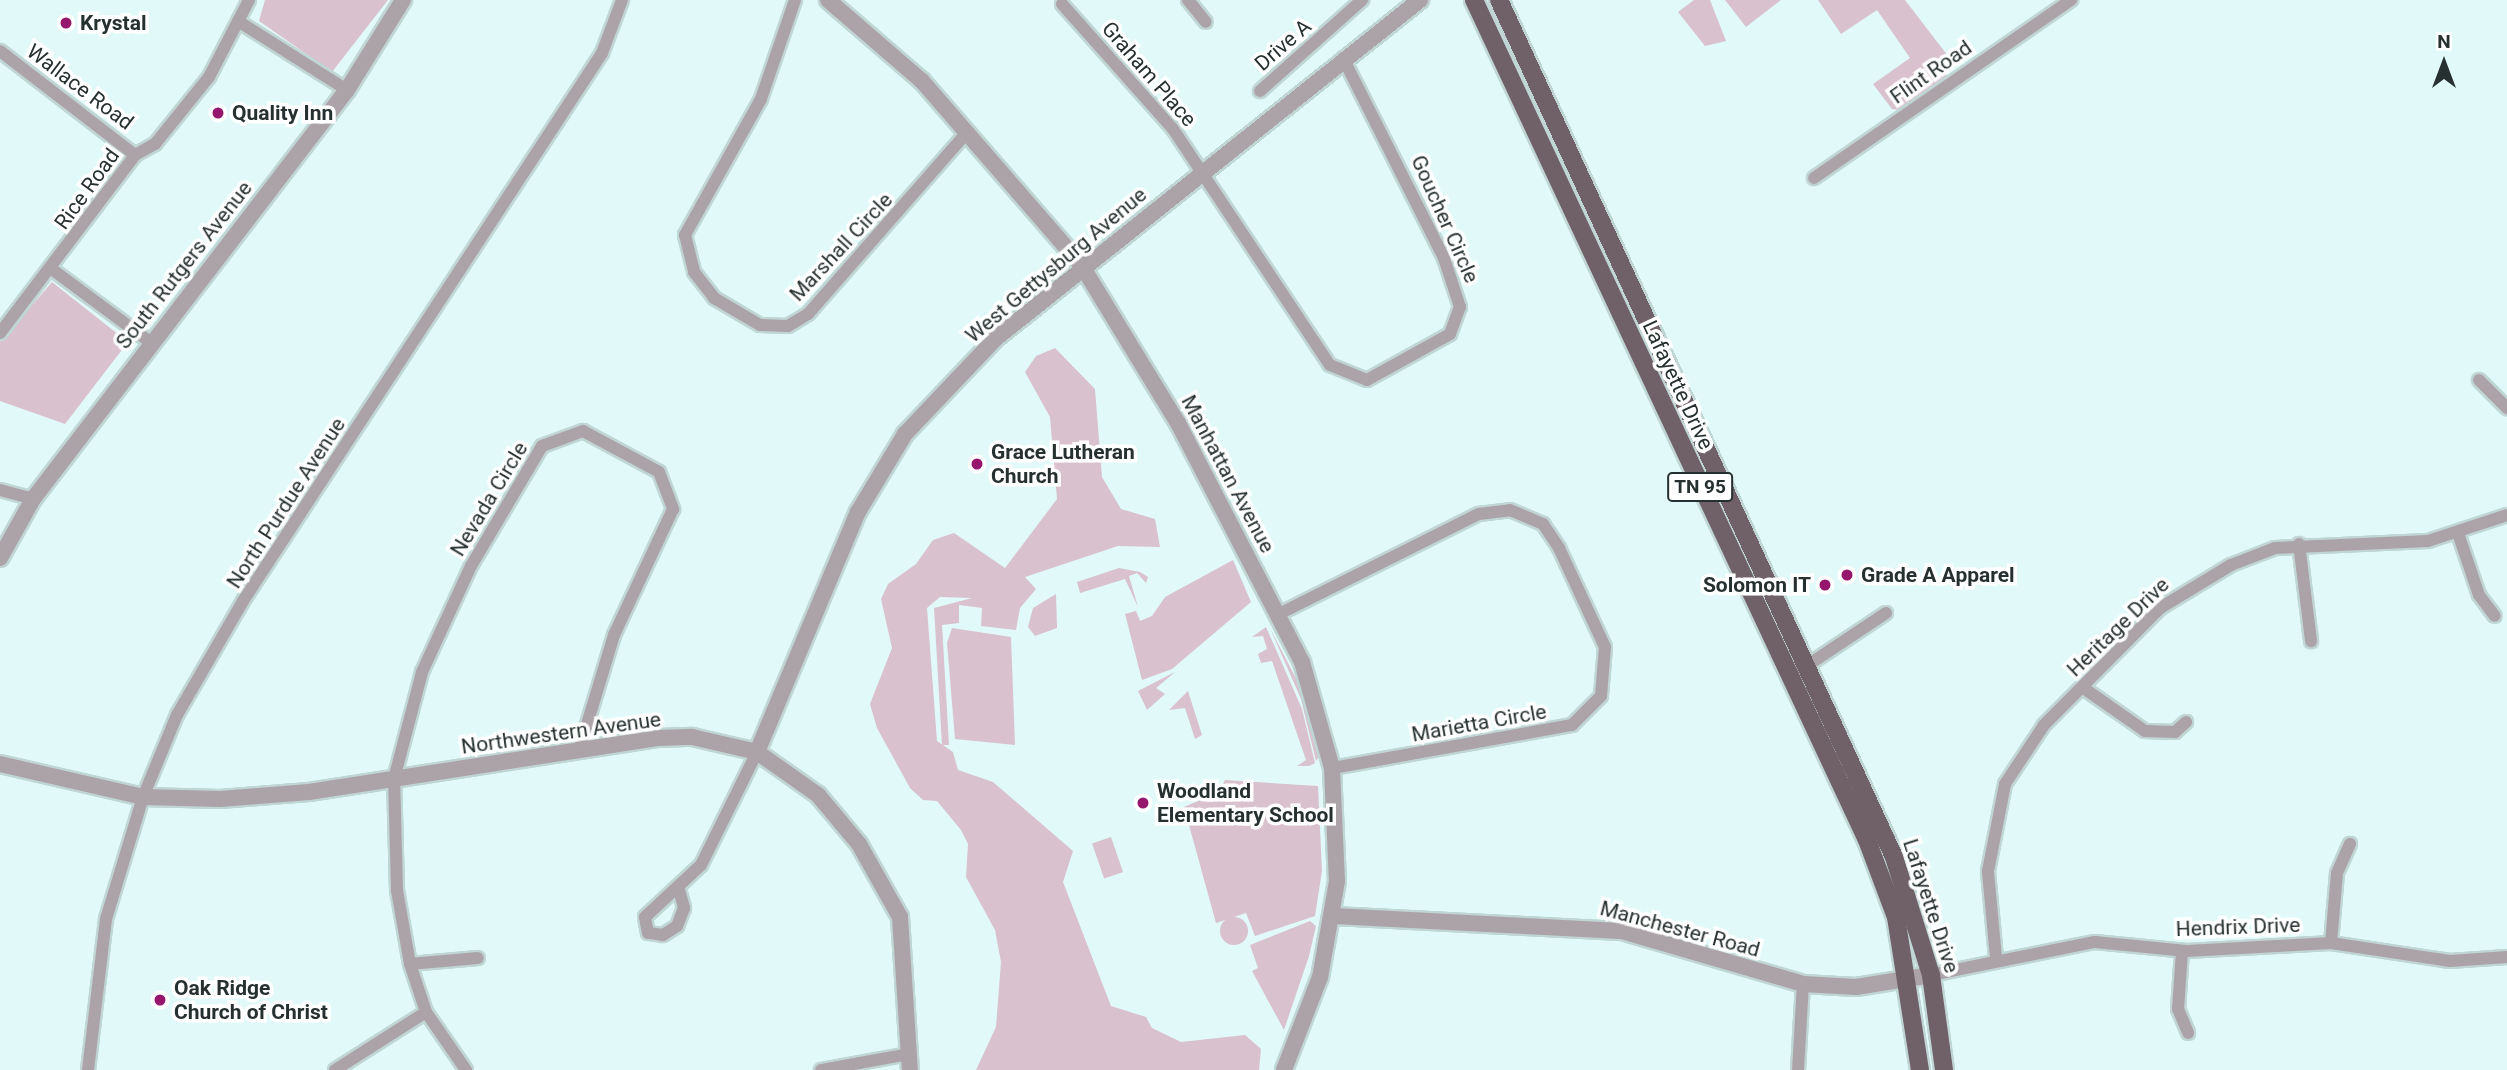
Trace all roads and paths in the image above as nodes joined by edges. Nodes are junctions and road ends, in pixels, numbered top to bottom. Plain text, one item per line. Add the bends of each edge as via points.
1 (249, 0) edge
2 (403, 0) edge
3 (622, 0) edge
4 (795, 0) edge
5 (828, 0) edge
6 (1188, 0) edge
7 (1362, 0) edge
8 (1402, 0) edge
9 (1420, 0) edge
10 (1474, 0) edge
11 (1499, 0) edge
12 (1513, 0) edge
13 (2071, 0) edge
14 (1062, 4) dead end
15 (1206, 22) dead end
16 (241, 23) junction
17 (0, 51) edge
18 (1343, 58) junction
19 (347, 90) junction
20 (1260, 91) dead end
21 (968, 131) junction
22 (135, 155) junction
23 (1204, 171) junction
24 (1814, 178) dead end
25 (1607, 233) junction
26 (1082, 266) junction
27 (53, 270) junction
28 (0, 332) edge
29 (150, 342) junction
30 (2479, 380) dead end
31 (2507, 408) edge
32 (0, 490) edge
33 (33, 499) junction
34 (2507, 515) edge
35 (2459, 536) junction
36 (2299, 544) junction
37 (0, 558) edge
38 (1886, 613) dead end
39 (1279, 614) junction
40 (2495, 616) dead end
41 (2311, 641) dead end
42 (1808, 666) junction
43 (1787, 677) junction
44 (2082, 687) junction
45 (2186, 722) dead end
46 (579, 751) junction
47 (757, 752) junction
48 (0, 764) edge
49 (1332, 768) junction
50 (394, 779) junction
51 (143, 797) junction
52 (2350, 844) dead end
53 (680, 890) dead end
54 (1333, 916) junction
55 (2331, 943) junction
56 (2182, 951) junction
57 (2507, 957) edge
58 (478, 958) dead end
59 (1996, 958) junction
60 (410, 964) junction
61 (1931, 975) junction
62 (1909, 980) junction
63 (1803, 984) junction
64 (426, 1012) junction
65 (2188, 1033) dead end
66 (909, 1062) edge
67 (1289, 1068) edge
68 (88, 1070) edge
69 (335, 1070) edge
70 (466, 1070) edge
71 (821, 1070) edge
72 (1798, 1070) edge
73 (1920, 1070) edge
74 (1944, 1070) edge

1 - 16 street, Rice Road
2 - 19 street, South Rutgers Avenue
3 - 51 street, North Purdue Avenue via 602,53 207,660
4 - 21 street, Marshall Circle via 761,99 685,235 694,272 714,298 760,325 788,326 808,314
5 - 21 street, Manhattan Avenue via 922,81
6 - 15 street
7 - 20 street, Drive A
8 - 18 street
9 - 18 street, West Gettysburg Avenue
10 - 43 main road, Lafayette Drive / TN 95
11 - 25 main road, Lafayette Drive / TN 95
12 - 25 main road via 1604,204
13 - 24 street, Flint Road
14 - 23 street, Graham Place
16 - 19 street
16 - 22 street, Rice Road via 209,77 155,144
17 - 22 street, Wallace Road
18 - 23 street, West Gettysburg Avenue
18 - 23 street, Goucher Circle via 1458,290 1460,307 1450,334 1381,376 1367,380 1340,373
19 - 29 street, South Rutgers Avenue
21 - 26 street, Manhattan Avenue
22 - 27 street, Rice Road
23 - 26 street, West Gettysburg Avenue
25 - 42 main road, Lafayette Drive / TN 95
26 - 39 street, Manhattan Avenue via 1178,423
26 - 47 street, West Gettysburg Avenue via 995,339 905,435 859,512
27 - 28 street, Rice Road
27 - 29 street
29 - 33 street, South Rutgers Avenue
30 - 31 street
32 - 33 street
33 - 37 street, South Rutgers Avenue
34 - 35 street, Heritage Drive
35 - 36 street, Heritage Drive
35 - 40 street via 2479,595
36 - 41 street
36 - 44 street, Heritage Drive via 2246,558 2184,590
38 - 42 street
39 - 49 street, Manhattan Avenue via 1320,711
39 - 49 street, Marietta Circle via 1479,514 1510,510 1543,524 1605,647 1601,696 1572,725
42 - 43 street
42 - 61 main road, Lafayette Drive / TN 95 via 1895,857
43 - 62 main road, Lafayette Drive / TN 95 via 1867,840 1896,917
44 - 45 street via 2145,731 2175,732
44 - 59 street, Heritage Drive via 2022,754 1997,804 1988,871
46 - 47 street, Northwestern Avenue via 692,737
46 - 50 street, Northwestern Avenue
46 - 50 street, Nevada Circle via 614,635 673,509 659,472 583,431 542,446 471,566 422,671
47 - 53 street via 701,865
47 - 66 street, Northwestern Avenue via 818,795 859,844 900,917
48 - 51 street, Northwestern Avenue
49 - 54 street, Manhattan Avenue via 1338,852
50 - 51 street, Northwestern Avenue via 265,798
50 - 60 street, Nevada Circle via 397,890
51 - 68 street, North Purdue Avenue via 106,919
52 - 55 street via 2337,873
54 - 63 street, Manchester Road via 1622,931
54 - 67 street, Manhattan Avenue via 1320,978
55 - 56 street, Hendrix Drive
55 - 57 street, Hendrix Drive via 2449,961
56 - 59 street, Hendrix Drive via 2095,942
56 - 65 street via 2178,1009
58 - 60 street
59 - 61 street, Hendrix Drive
60 - 64 street, Nevada Circle
61 - 62 street, Manchester Road
61 - 74 main road, Lafayette Drive
62 - 63 street, Manchester Road via 1856,987
62 - 73 main road, Lafayette Drive
63 - 72 street
64 - 69 street
64 - 70 street, Nevada Circle
66 - 71 street

